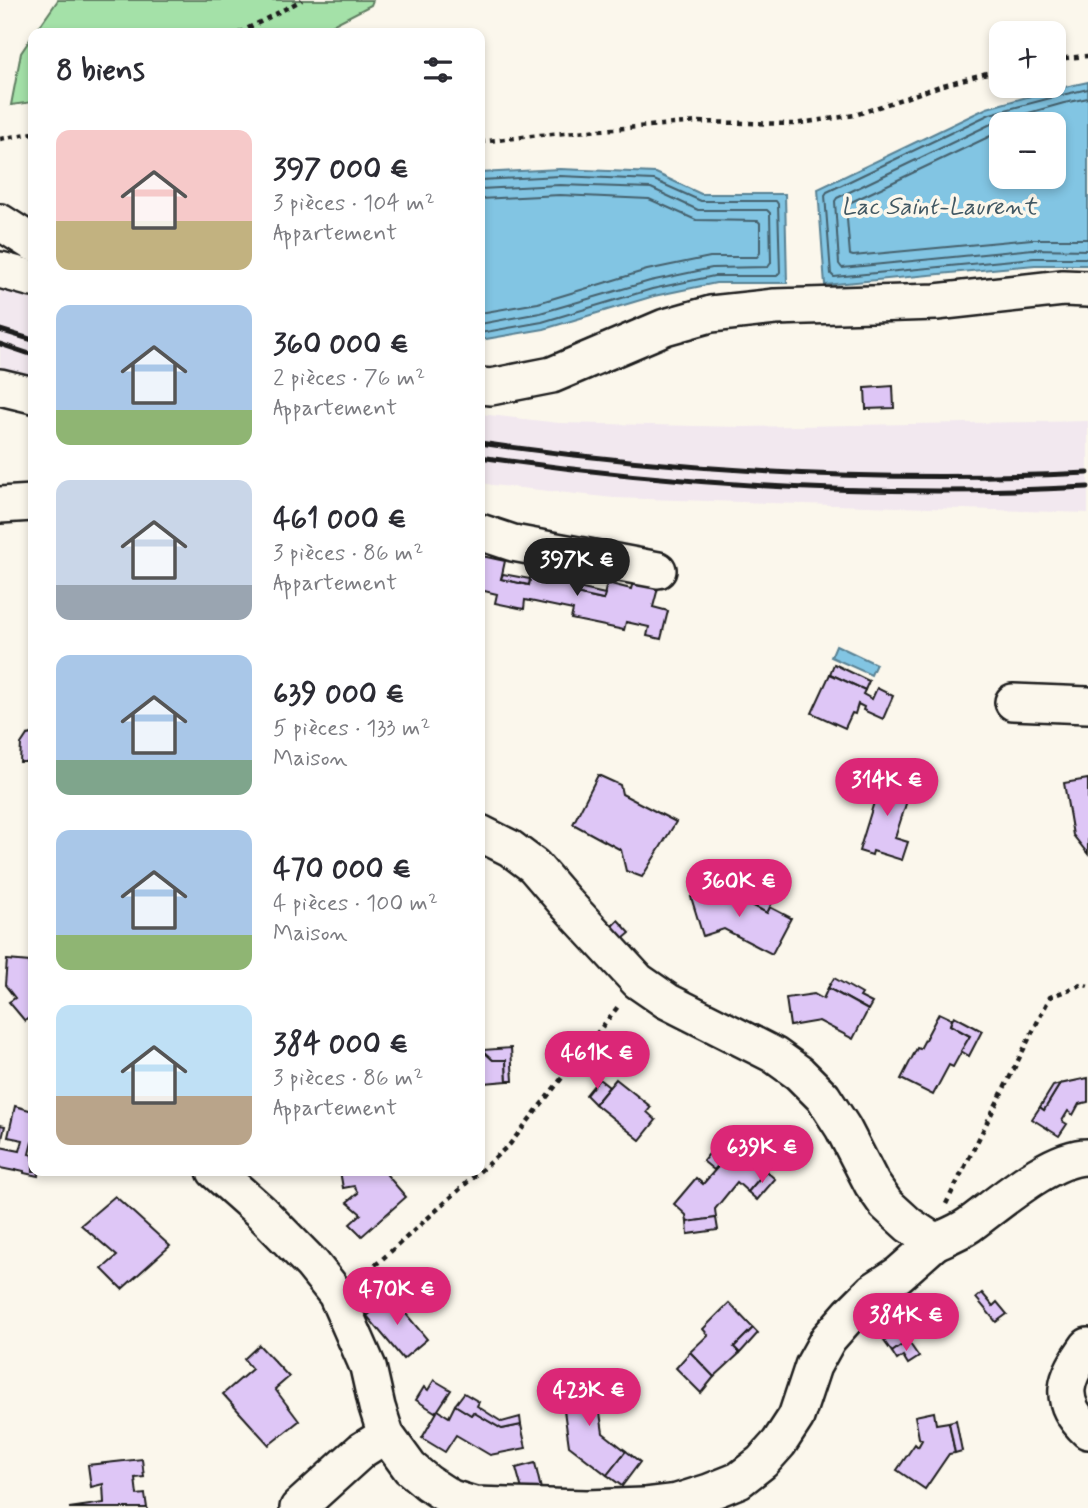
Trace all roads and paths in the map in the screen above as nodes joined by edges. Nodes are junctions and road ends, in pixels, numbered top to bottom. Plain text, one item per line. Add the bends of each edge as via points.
1 (302, 0) edge
2 (249, 28) edge
3 (1088, 57) edge
4 (1066, 58) edge
5 (989, 72) edge
6 (28, 134) edge
7 (0, 139) edge
8 (485, 141) edge
9 (0, 222) edge
10 (28, 240) edge
11 (0, 270) edge
12 (28, 278) edge
13 (1088, 289) edge
14 (485, 386) edge
15 (0, 387) edge
16 (28, 394) edge
17 (28, 503) edge
18 (0, 505) edge
19 (485, 534) edge
20 (658, 570) dead end
21 (1013, 702) dead end
22 (1088, 705) edge
23 (485, 836) edge
24 (638, 981) junction
25 (1088, 986) edge
26 (1088, 1157) edge
27 (485, 1167) edge
28 (221, 1176) edge
29 (474, 1176) edge
30 (935, 1242) junction
31 (336, 1294) junction
32 (1088, 1346) edge
33 (1088, 1431) edge
34 (386, 1435) junction
35 (298, 1508) edge

1 - 2 path
3 - 4 path
5 - 8 path via 855,115 794,124 698,122
6 - 7 path
9 - 10 street
11 - 12 street
13 - 14 street via 711,314 666,327 552,375
15 - 16 street
17 - 18 street
19 - 20 street
21 - 22 street
23 - 24 street via 534,866
24 - 27 path via 510,1144
24 - 30 street via 799,1073 823,1097 887,1204
25 - 30 path via 1050,998 941,1213
26 - 30 street via 1063,1162 1011,1192 967,1227
28 - 31 street via 312,1264
29 - 31 path via 379,1262
30 - 34 street via 873,1292 828,1339 813,1366 796,1417 762,1462 739,1480 709,1492 644,1506 474,1505 451,1498 428,1483 410,1468
31 - 34 street via 368,1367
32 - 33 street via 1072,1367 1067,1395 1078,1422
34 - 35 street via 362,1450

